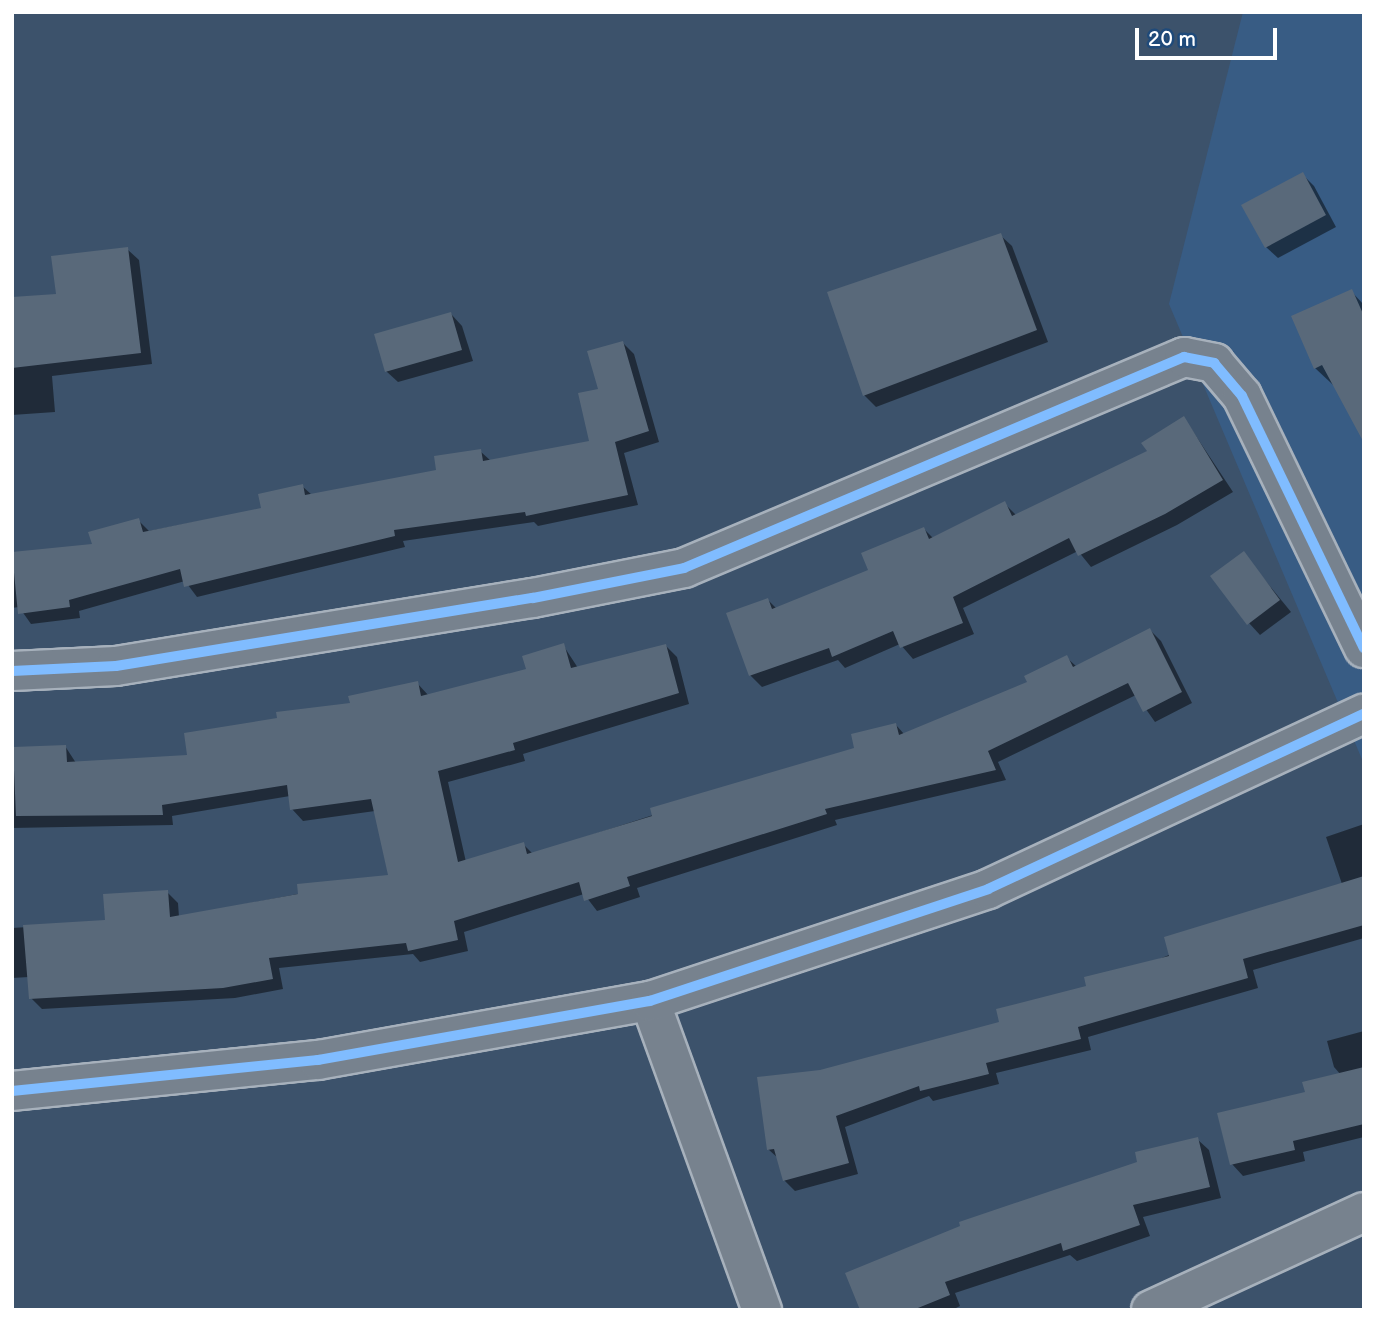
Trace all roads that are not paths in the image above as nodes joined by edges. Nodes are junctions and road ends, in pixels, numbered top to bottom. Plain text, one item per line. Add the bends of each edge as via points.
1 (1364, 648) edge
2 (12, 671) edge
3 (1364, 714) edge
4 (650, 1001) junction
5 (12, 1091) edge
6 (1364, 1212) edge
7 (1154, 1309) edge
8 (762, 1310) edge

1 - 2 street via 1242,396 1214,363 1184,356 684,568 533,598 116,666
3 - 4 street via 988,889
4 - 5 street via 318,1060
4 - 8 street
6 - 7 street

